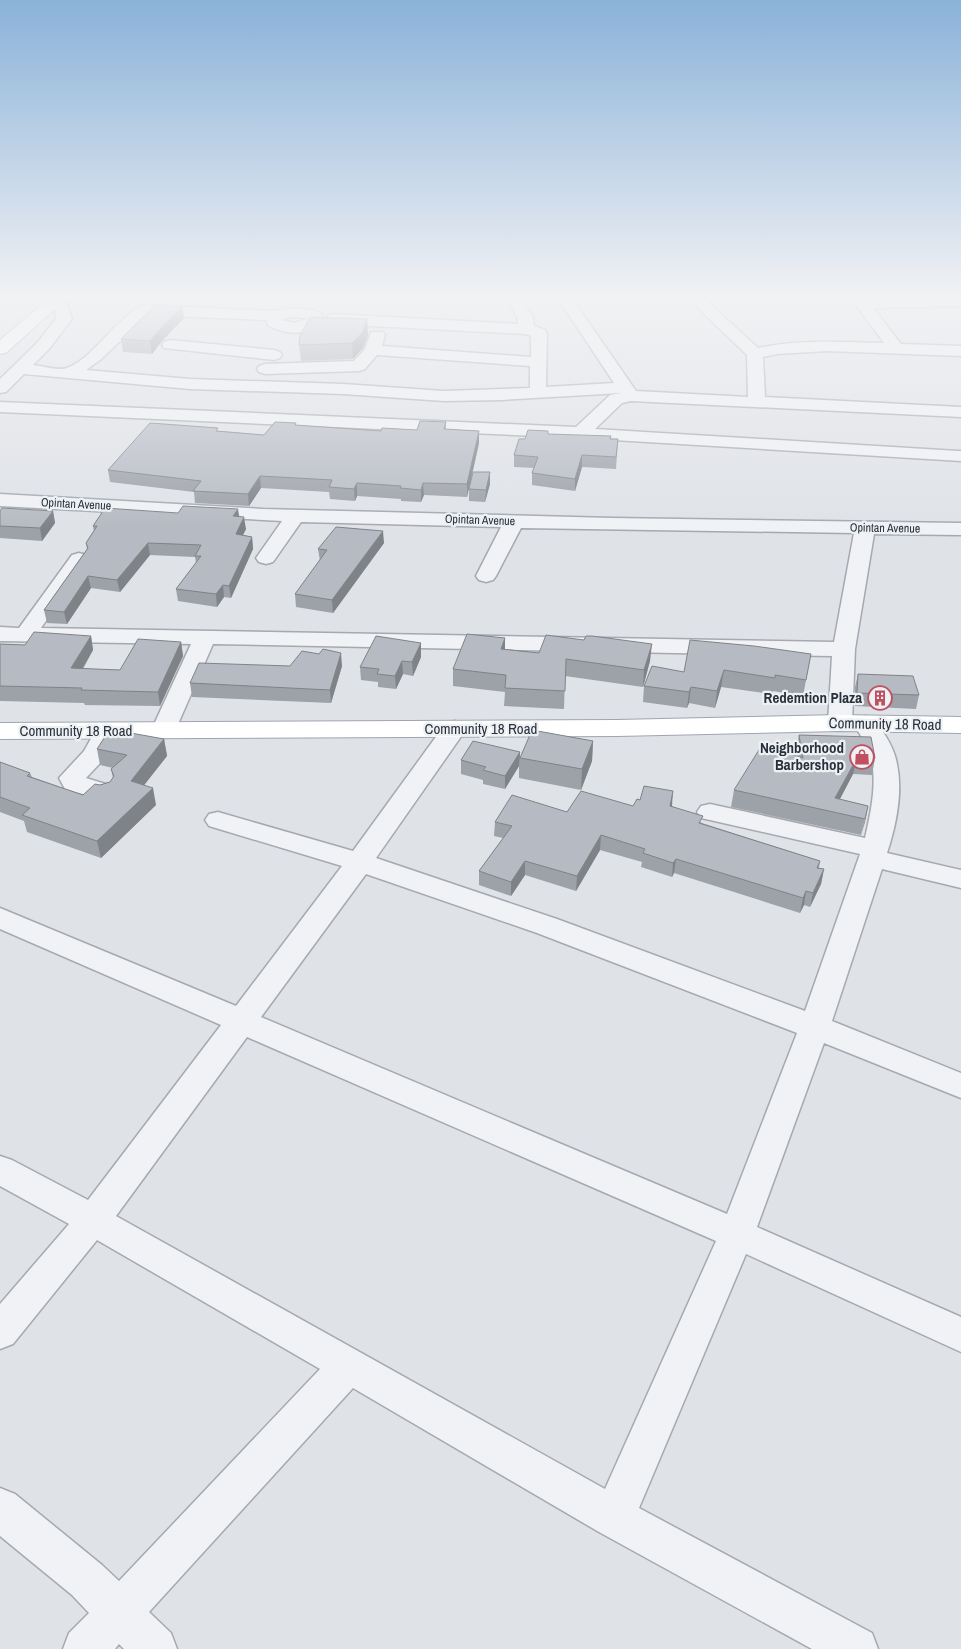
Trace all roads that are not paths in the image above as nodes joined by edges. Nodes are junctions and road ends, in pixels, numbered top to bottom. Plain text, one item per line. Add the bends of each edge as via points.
1 (16, 374) edge
2 (69, 374) edge
3 (263, 374) edge
4 (539, 374) edge
5 (617, 374) edge
6 (756, 374) edge
7 (257, 386) junction
8 (0, 388) edge
9 (629, 391) junction
10 (538, 392) junction
11 (757, 403) junction
12 (0, 407) edge
13 (961, 412) edge
14 (580, 433) junction
15 (958, 456) dead end
16 (0, 500) edge
17 (296, 516) junction
18 (514, 521) junction
19 (865, 527) junction
20 (961, 529) edge
21 (266, 558) dead end
22 (79, 559) edge
23 (486, 576) dead end
24 (0, 634) edge
25 (25, 636) junction
26 (205, 637) junction
27 (844, 649) junction
28 (853, 724) junction
29 (961, 725) edge
30 (455, 728) junction
31 (0, 731) edge
32 (107, 731) junction
33 (163, 731) junction
34 (103, 792) edge
35 (710, 812) dead end
36 (218, 820) dead end
37 (873, 854) junction
38 (360, 862) junction
39 (961, 879) edge
40 (0, 918) edge
41 (242, 1021) junction
42 (815, 1026) junction
43 (961, 1086) edge
44 (0, 1170) edge
45 (93, 1220) junction
46 (737, 1234) junction
47 (0, 1332) edge
48 (961, 1335) edge
49 (350, 1365) junction
50 (0, 1509) edge
51 (614, 1517) junction
52 (119, 1612) junction
53 (85, 1649) edge
54 (155, 1649) edge
55 (856, 1649) edge

1 - 8 street
2 - 7 street
3 - 7 street
4 - 10 street
5 - 9 street
6 - 11 street
7 - 10 street via 444,396
9 - 10 street
9 - 11 street
9 - 14 street
11 - 13 street
12 - 14 street
14 - 15 street
16 - 17 street, Opintan Avenue
17 - 18 street, Opintan Avenue
17 - 21 street
18 - 19 street, Opintan Avenue
18 - 23 street
19 - 20 street, Opintan Avenue
19 - 27 street
22 - 25 street
24 - 25 street
25 - 26 street
26 - 27 street
26 - 33 street
27 - 28 street
28 - 29 main road, Community 18 Road
28 - 30 main road, Community 18 Road
28 - 37 street via 882,754 887,784
30 - 33 main road, Community 18 Road
30 - 38 street
31 - 32 main road, Community 18 Road
32 - 33 main road, Community 18 Road
32 - 34 street via 94,755 72,778 74,782
35 - 37 street
36 - 38 street
37 - 39 street
37 - 42 street
38 - 41 street
38 - 42 street via 487,904
40 - 41 street
41 - 45 street
41 - 46 street
42 - 43 street
42 - 46 street
44 - 45 street
45 - 47 street
45 - 49 street
46 - 48 street
46 - 51 street
49 - 51 street
49 - 52 street
50 - 52 street via 87,1580
51 - 55 street
52 - 53 street
52 - 54 street

